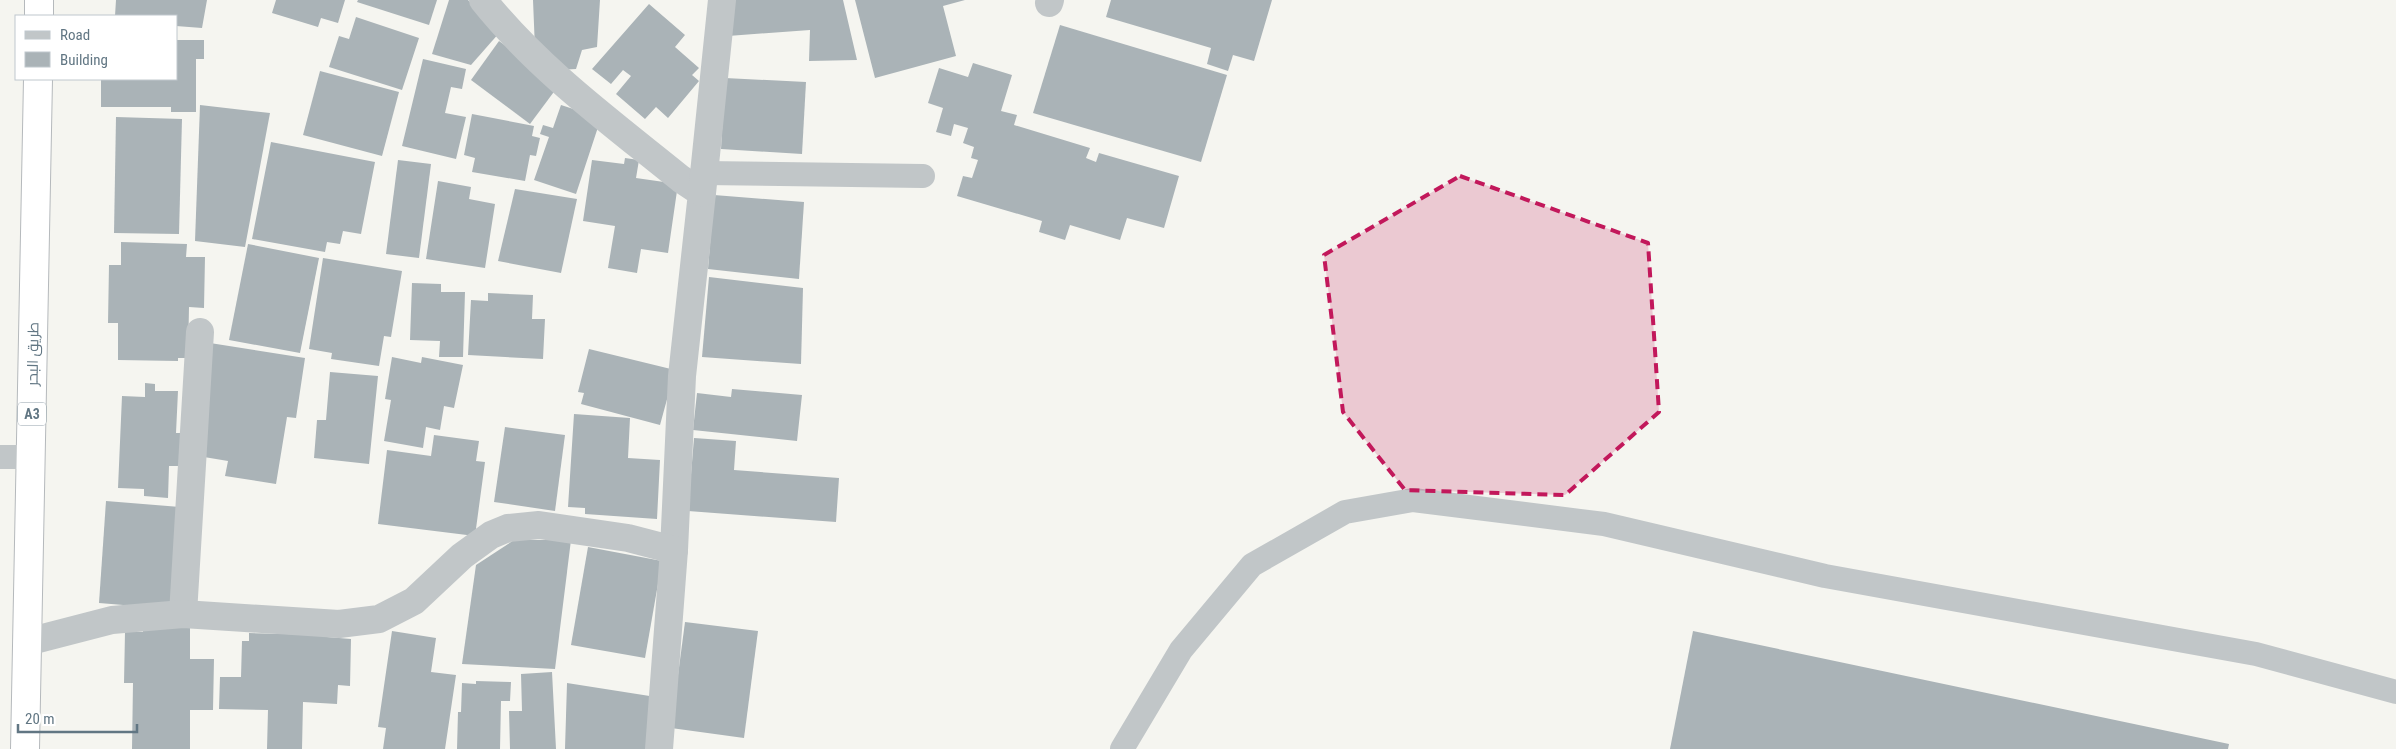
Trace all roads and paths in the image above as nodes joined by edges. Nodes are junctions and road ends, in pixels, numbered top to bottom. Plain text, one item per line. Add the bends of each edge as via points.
1 (39, 0) edge
2 (483, 0) edge
3 (722, 0) edge
4 (39, 15) edge
5 (38, 80) edge
6 (923, 176) dead end
7 (703, 183) junction
8 (200, 332) dead end
9 (0, 457) edge
10 (31, 457) junction
11 (674, 550) junction
12 (183, 614) junction
13 (27, 642) junction
14 (2396, 692) edge
15 (24, 749) edge
16 (659, 749) edge
17 (1122, 749) edge

1 - 4 highway
2 - 7 street via 499,21 560,81 681,179
3 - 7 street
5 - 10 highway, طريق البحر / A3
6 - 7 lane
7 - 11 street via 682,376
8 - 12 street
9 - 10 lane
10 - 13 highway, طريق البحر / A3
11 - 12 street via 628,538 539,524 508,528 490,535 462,556 414,601 379,619 339,624
11 - 16 street
12 - 13 street via 112,620
13 - 15 highway, طريق البحر / A3
14 - 17 lane via 2256,654 1825,576 1604,524 1413,500 1346,512 1252,564 1181,650

